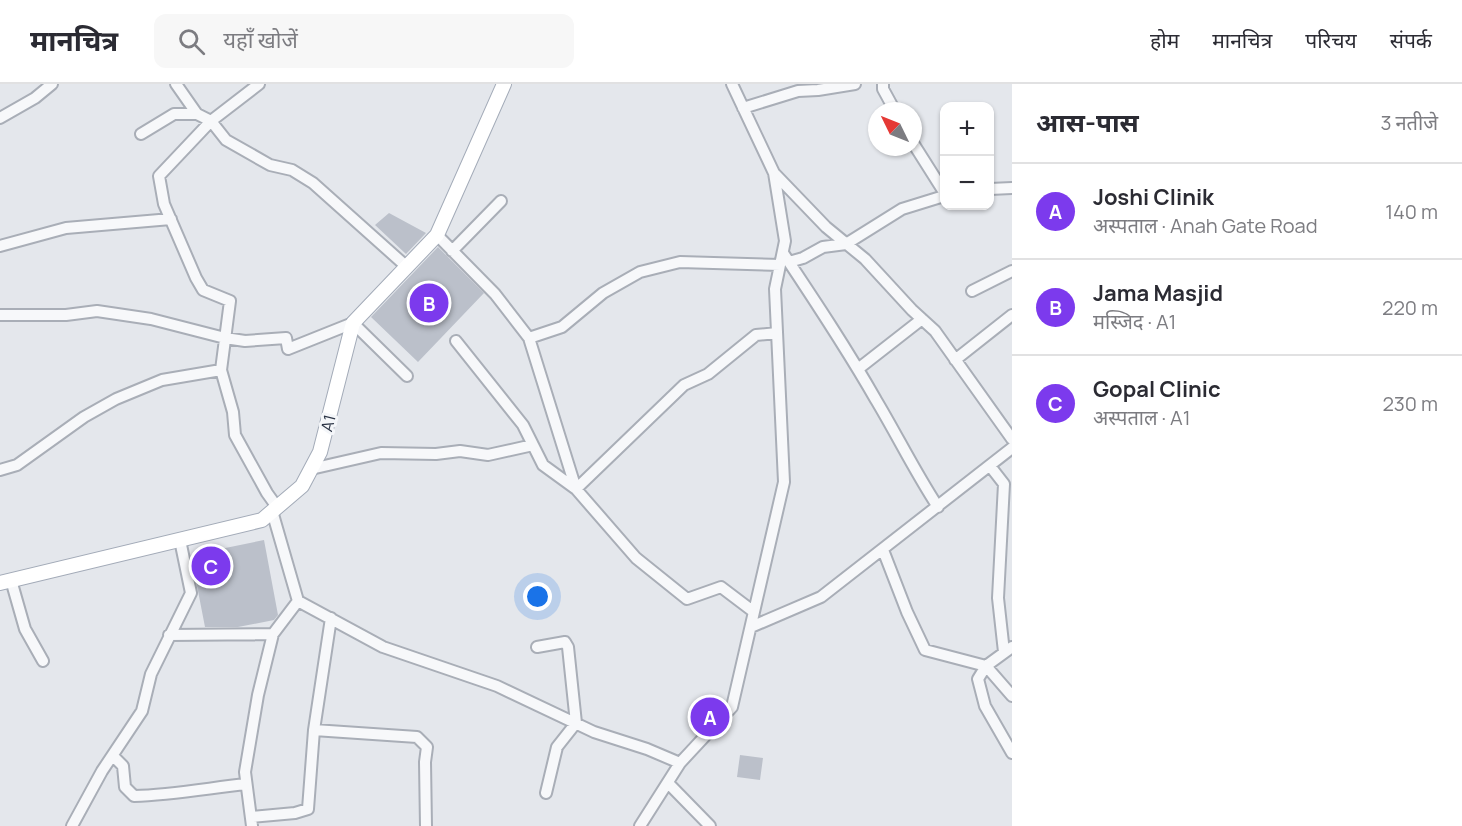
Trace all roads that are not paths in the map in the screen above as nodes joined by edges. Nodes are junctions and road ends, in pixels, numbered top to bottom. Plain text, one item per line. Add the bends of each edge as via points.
1 (52, 84) edge
2 (176, 84) edge
3 (259, 84) edge
4 (504, 84) edge
5 (732, 84) edge
6 (855, 84) edge
7 (883, 84) edge
8 (891, 102) edge
9 (743, 108) junction
10 (197, 114) junction
11 (0, 118) edge
12 (211, 121) junction
13 (141, 134) dead end
14 (921, 156) edge
15 (774, 173) junction
16 (940, 186) edge
17 (1012, 188) edge
18 (994, 189) edge
19 (940, 196) edge
20 (501, 201) dead end
21 (171, 219) junction
22 (437, 235) junction
23 (846, 244) junction
24 (0, 246) edge
25 (452, 251) junction
26 (784, 260) junction
27 (407, 267) junction
28 (1012, 271) edge
29 (972, 291) dead end
30 (0, 315) edge
31 (1012, 315) edge
32 (922, 319) junction
33 (353, 323) junction
34 (777, 333) junction
35 (225, 338) junction
36 (529, 338) junction
37 (456, 341) dead end
38 (956, 360) junction
39 (858, 369) junction
40 (221, 370) junction
41 (407, 376) dead end
42 (1012, 439) edge
43 (533, 445) junction
44 (1012, 448) edge
45 (990, 466) junction
46 (0, 470) edge
47 (311, 470) junction
48 (576, 489) junction
49 (938, 507) junction
50 (275, 509) junction
51 (180, 540) junction
52 (883, 550) junction
53 (6, 581) edge
54 (298, 601) junction
55 (754, 612) junction
56 (331, 618) junction
57 (751, 627) junction
58 (273, 634) junction
59 (169, 635) junction
60 (537, 647) dead end
61 (1008, 650) edge
62 (43, 662) dead end
63 (986, 666) junction
64 (1012, 696) edge
65 (576, 723) junction
66 (314, 730) junction
67 (1012, 753) edge
68 (112, 756) junction
69 (680, 763) junction
70 (668, 783) junction
71 (246, 784) junction
72 (546, 793) dead end
73 (251, 822) edge
74 (72, 826) edge
75 (426, 826) edge
76 (640, 826) edge
77 (710, 826) edge

1 - 11 street
2 - 10 street
3 - 12 street
4 - 22 main road, A1
5 - 9 street
6 - 9 street via 798,91
7 - 8 street
9 - 15 street
10 - 12 street
10 - 13 street via 174,114
12 - 21 street via 159,176
12 - 27 street via 226,140 313,183
14 - 16 street
15 - 23 street
15 - 26 street via 785,241
17 - 18 street
19 - 23 street via 902,209
20 - 25 street
21 - 24 street via 66,228
21 - 35 street via 203,290 230,301
22 - 25 street
22 - 27 main road, A1
23 - 26 street
23 - 32 street via 866,259
25 - 36 street via 495,294
26 - 34 street via 775,290
26 - 36 street via 680,262 640,272 603,293 562,327
26 - 39 street
27 - 33 main road, A1
28 - 29 street
30 - 35 street via 97,311 151,319
31 - 38 street
32 - 38 street
32 - 39 street
33 - 35 street via 288,350 286,338 245,342
33 - 41 street
33 - 47 main road, A1 via 320,452
34 - 48 street via 756,335 708,374 684,385
34 - 55 street via 784,482
35 - 40 street
36 - 48 street
37 - 43 street via 523,425
38 - 42 street
39 - 49 street
40 - 46 street via 162,380 116,399 17,465
40 - 50 street via 235,435
43 - 47 street via 488,454 381,453
43 - 48 street via 543,465
44 - 45 street
45 - 49 street
45 - 61 street via 1004,484 998,598
47 - 50 main road, A1 via 302,486
48 - 55 street via 636,558 687,599 721,587
49 - 52 street
50 - 51 main road, A1 via 262,520
50 - 54 street
51 - 53 main road, A1
51 - 59 street via 190,593
52 - 57 street via 821,597
52 - 63 street via 925,651
53 - 62 street
54 - 56 street
54 - 58 street
55 - 57 street
56 - 65 street via 383,648 497,686
56 - 66 street
57 - 69 street via 732,707
58 - 59 street
58 - 71 street via 258,695
59 - 68 street via 151,674 142,711
60 - 65 street via 565,642 568,647
61 - 63 street
63 - 64 street
63 - 67 street via 978,680 985,706
65 - 69 street
65 - 72 street via 557,747
66 - 73 street via 308,809
66 - 75 street via 417,737 427,747
68 - 71 street via 123,766 125,787 134,796
68 - 74 street
69 - 70 street
70 - 76 street
70 - 77 street
71 - 73 street

